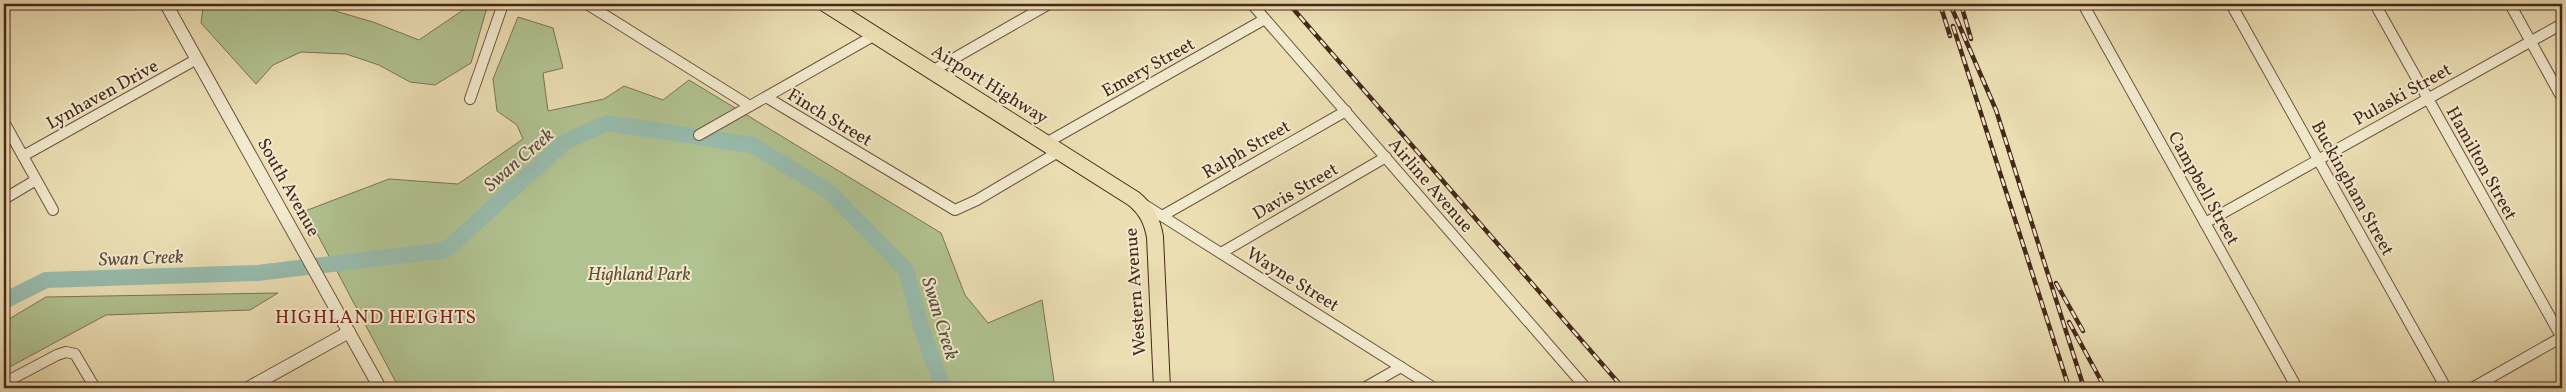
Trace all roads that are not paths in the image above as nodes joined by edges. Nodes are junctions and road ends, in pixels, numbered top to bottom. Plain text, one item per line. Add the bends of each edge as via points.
1 (166, 4) edge
2 (503, 4) edge
3 (587, 4) edge
4 (826, 4) edge
5 (1050, 4) edge
6 (1252, 4) edge
7 (2083, 4) edge
8 (2231, 4) edge
9 (2375, 4) edge
10 (2510, 4) edge
11 (843, 8) edge
12 (1265, 19) junction
13 (2562, 24) edge
14 (874, 35) junction
15 (2531, 41) junction
16 (197, 59) junction
17 (932, 71) junction
18 (766, 97) junction
19 (2562, 98) edge
20 (470, 99) dead end
21 (2428, 99) junction
22 (750, 106) junction
23 (1346, 111) junction
24 (4, 122) edge
25 (699, 135) dead end
26 (1053, 147) junction
27 (23, 156) junction
28 (1386, 157) junction
29 (2318, 159) junction
30 (36, 180) junction
31 (4, 199) edge
32 (1134, 199) junction
33 (53, 210) dead end
34 (955, 210) joint
35 (1162, 216) junction
36 (2205, 223) junction
37 (1221, 253) junction
38 (349, 332) junction
39 (2562, 337) edge
40 (1401, 367) junction
41 (4, 383) edge
42 (95, 388) edge
43 (248, 388) edge
44 (380, 388) edge
45 (1162, 388) edge
46 (1364, 388) edge
47 (1434, 388) edge
48 (1586, 388) edge
49 (2297, 388) edge
50 (2446, 388) edge
51 (2472, 388) edge

1 - 16 street, South Avenue
2 - 20 street
3 - 22 street
4 - 11 main road, Airport Highway
5 - 17 street
6 - 12 street, Airline Avenue
7 - 36 street, Campbell Street
8 - 29 street, Buckingham Street
9 - 21 street, Hamilton Street
10 - 15 street
11 - 14 main road, Airport Highway
12 - 23 street, Airline Avenue
12 - 26 street, Emery Street
13 - 15 street, Pulaski Street
14 - 17 main road, Airport Highway
14 - 18 street
15 - 19 street
15 - 21 street, Pulaski Street
16 - 27 street, Lynhaven Drive
16 - 38 street, South Avenue
17 - 26 main road, Airport Highway
18 - 22 street, Finch Street
18 - 34 street, Finch Street
21 - 29 street, Pulaski Street
21 - 39 street, Hamilton Street
22 - 25 street, Finch Street
23 - 28 street, Airline Avenue
23 - 35 street, Ralph Street
24 - 27 street
26 - 32 main road, Airport Highway
26 - 34 street, Emery Street via 977,200
27 - 30 street
28 - 37 street, Davis Street
28 - 48 street, Airline Avenue
29 - 36 street, Pulaski Street
29 - 50 street, Buckingham Street
30 - 31 street
30 - 33 street
32 - 35 street, Wayne Street
32 - 45 main road, Western Avenue via 1147,212 1155,236
35 - 37 street, Wayne Street
36 - 49 street, Campbell Street
37 - 40 street, Wayne Street
38 - 43 street
38 - 44 street, South Avenue
39 - 51 street
40 - 46 street
40 - 47 street, Wayne Street
41 - 42 street via 66,352 75,354

